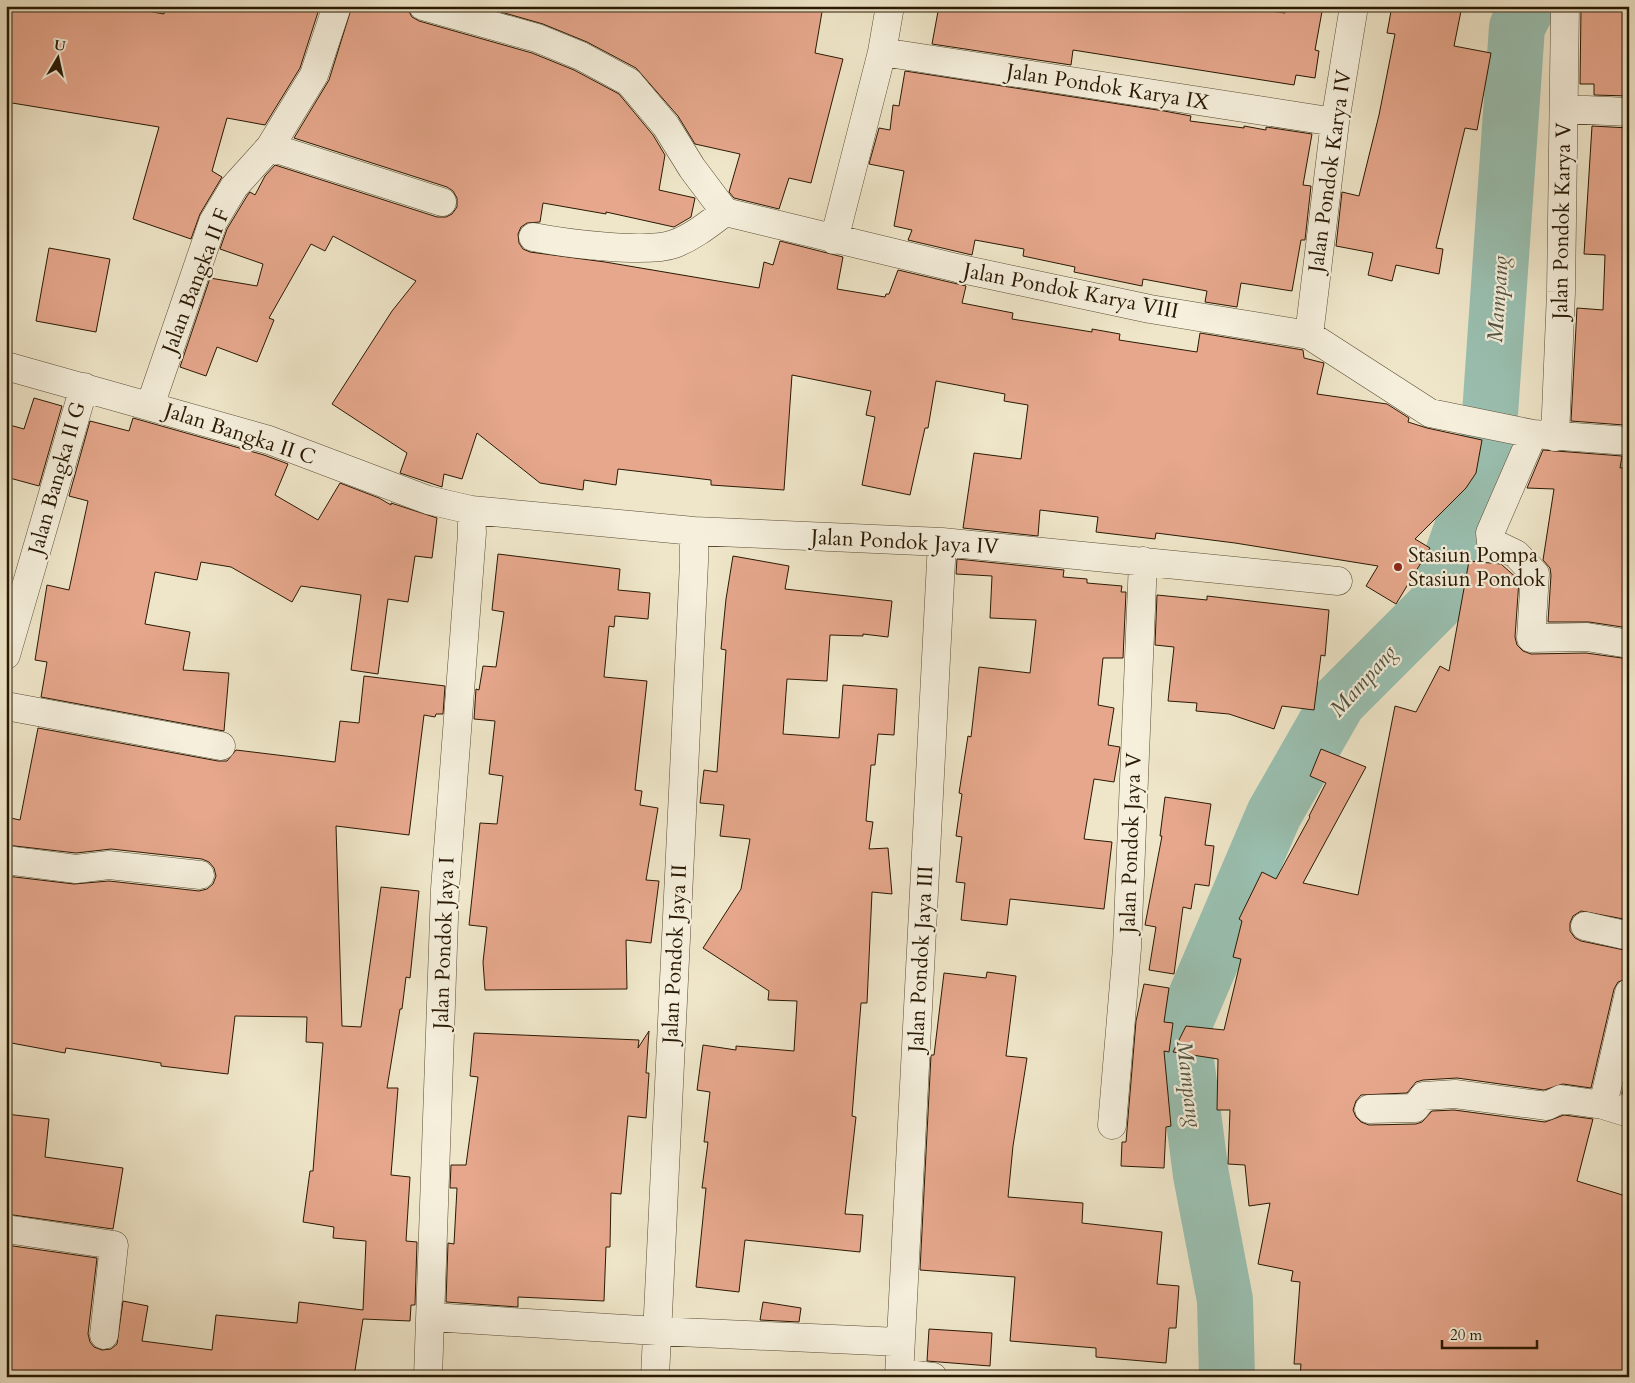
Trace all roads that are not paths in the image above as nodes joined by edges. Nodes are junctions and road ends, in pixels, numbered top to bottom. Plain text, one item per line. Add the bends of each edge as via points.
1 (337, 6) edge
2 (423, 6) edge
3 (890, 6) edge
4 (1354, 6) edge
5 (1565, 6) edge
6 (882, 52) junction
7 (1565, 109) junction
8 (1629, 112) edge
9 (1335, 122) junction
10 (270, 148) junction
11 (442, 202) dead end
12 (725, 212) junction
13 (533, 237) dead end
14 (834, 240) junction
15 (1309, 335) junction
16 (6, 366) edge
17 (84, 387) junction
18 (150, 406) junction
19 (1536, 434) junction
20 (1629, 441) edge
21 (471, 510) junction
22 (694, 531) junction
23 (942, 542) junction
24 (1143, 561) junction
25 (1338, 581) dead end
26 (1629, 644) edge
27 (6, 656) edge
28 (6, 706) edge
29 (221, 746) dead end
30 (6, 860) edge
31 (200, 874) dead end
32 (1586, 926) dead end
33 (1629, 936) edge
34 (1629, 993) edge
35 (1603, 1105) junction
36 (1369, 1109) dead end
37 (1629, 1113) edge
38 (1112, 1125) dead end
39 (6, 1229) edge
40 (432, 1317) junction
41 (657, 1331) junction
42 (104, 1335) dead end
43 (899, 1342) junction
44 (899, 1375) edge
45 (428, 1377) edge
46 (655, 1377) edge
47 (933, 1377) edge

1 - 10 street, Jalan Bangka II F via 314,75
2 - 12 street via 537,38 581,56 629,82 666,126
3 - 6 street
4 - 9 street, Jalan Pondok Karya IV
5 - 7 street, Jalan Pondok Karya V
6 - 9 street, Jalan Pondok Karya IX
6 - 14 street
7 - 8 street
7 - 19 street, Jalan Pondok Karya V via 1561,292
9 - 15 street, Jalan Pondok Karya IV
10 - 11 street
10 - 18 street, Jalan Bangka II F via 234,187 213,222
12 - 13 street via 700,232 672,245 629,248
12 - 14 street
14 - 15 street, Jalan Pondok Karya VIII via 1150,308
15 - 19 street via 1430,413
16 - 17 street, Jalan Bangka II C
17 - 18 street, Jalan Bangka II C
17 - 27 street, Jalan Bangka II G
18 - 21 street, Jalan Bangka II C via 269,440 428,500
19 - 20 street
19 - 26 street via 1489,538 1522,558 1535,574 1531,638 1587,637
21 - 22 street, Jalan Pondok Jaya IV
21 - 40 street, Jalan Pondok Jaya I via 472,533 445,889
22 - 23 street, Jalan Pondok Jaya IV
22 - 41 street, Jalan Pondok Jaya II
23 - 24 street, Jalan Pondok Jaya IV
23 - 43 street, Jalan Pondok Jaya III
24 - 25 street, Jalan Pondok Jaya IV
24 - 38 street, Jalan Pondok Jaya V via 1127,948
28 - 29 street
30 - 31 street via 76,869 109,865
32 - 33 street
34 - 35 street
35 - 36 street via 1561,1099 1548,1106 1455,1094 1424,1096 1415,1108
35 - 37 street
39 - 42 street via 114,1245
40 - 41 street
40 - 45 street, Jalan Pondok Jaya I
41 - 43 street
41 - 46 street, Jalan Pondok Jaya II
43 - 44 street, Jalan Pondok Jaya III
44 - 47 street

